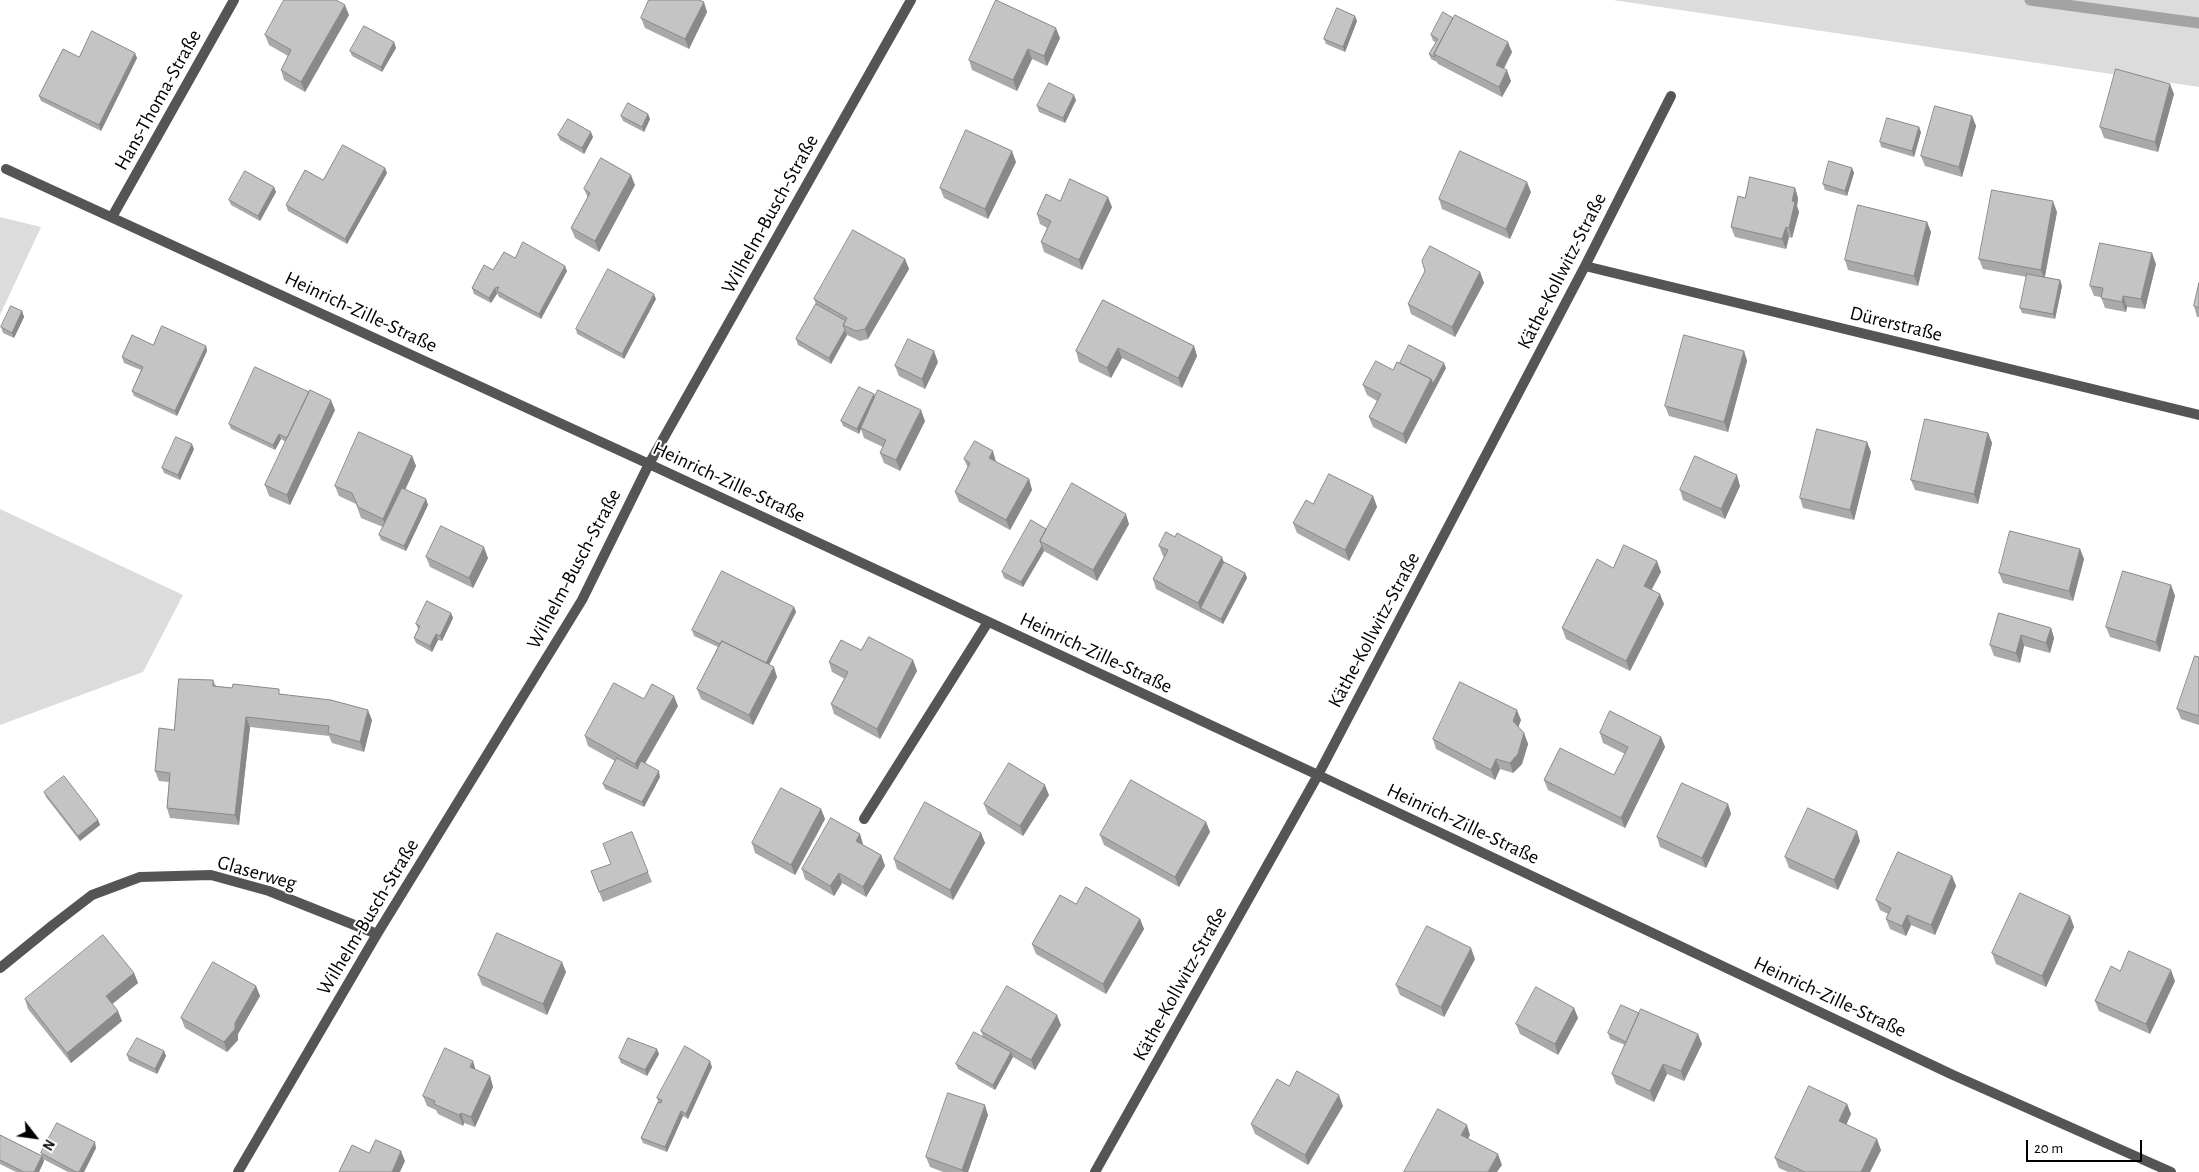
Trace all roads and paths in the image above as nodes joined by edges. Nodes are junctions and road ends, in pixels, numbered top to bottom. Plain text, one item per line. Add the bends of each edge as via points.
1 (234, 0) edge
2 (911, 0) edge
3 (1671, 96) dead end
4 (6, 169) dead end
5 (112, 217) junction
6 (1585, 266) junction
7 (2199, 415) edge
8 (649, 464) junction
9 (988, 622) junction
10 (1318, 775) junction
11 (864, 819) dead end
12 (377, 934) junction
13 (0, 968) edge
14 (238, 1172) edge
15 (1095, 1172) edge
16 (2171, 1172) edge

1 - 5 street, Hans-Thoma-Straße
2 - 8 street, Wilhelm-Busch-Straße
3 - 6 street, Käthe-Kollwitz-Straße
4 - 5 street, Heinrich-Zille-Straße
5 - 8 street, Heinrich-Zille-Straße
6 - 7 street, Dürerstraße
6 - 10 street, Käthe-Kollwitz-Straße
8 - 9 street, Heinrich-Zille-Straße
8 - 12 street, Wilhelm-Busch-Straße via 582,600
9 - 10 street, Heinrich-Zille-Straße
9 - 11 street
10 - 15 street, Käthe-Kollwitz-Straße
10 - 16 street, Heinrich-Zille-Straße via 1953,1075
12 - 13 street, Glaserweg via 268,891 211,875 140,876 92,896
12 - 14 street, Wilhelm-Busch-Straße

